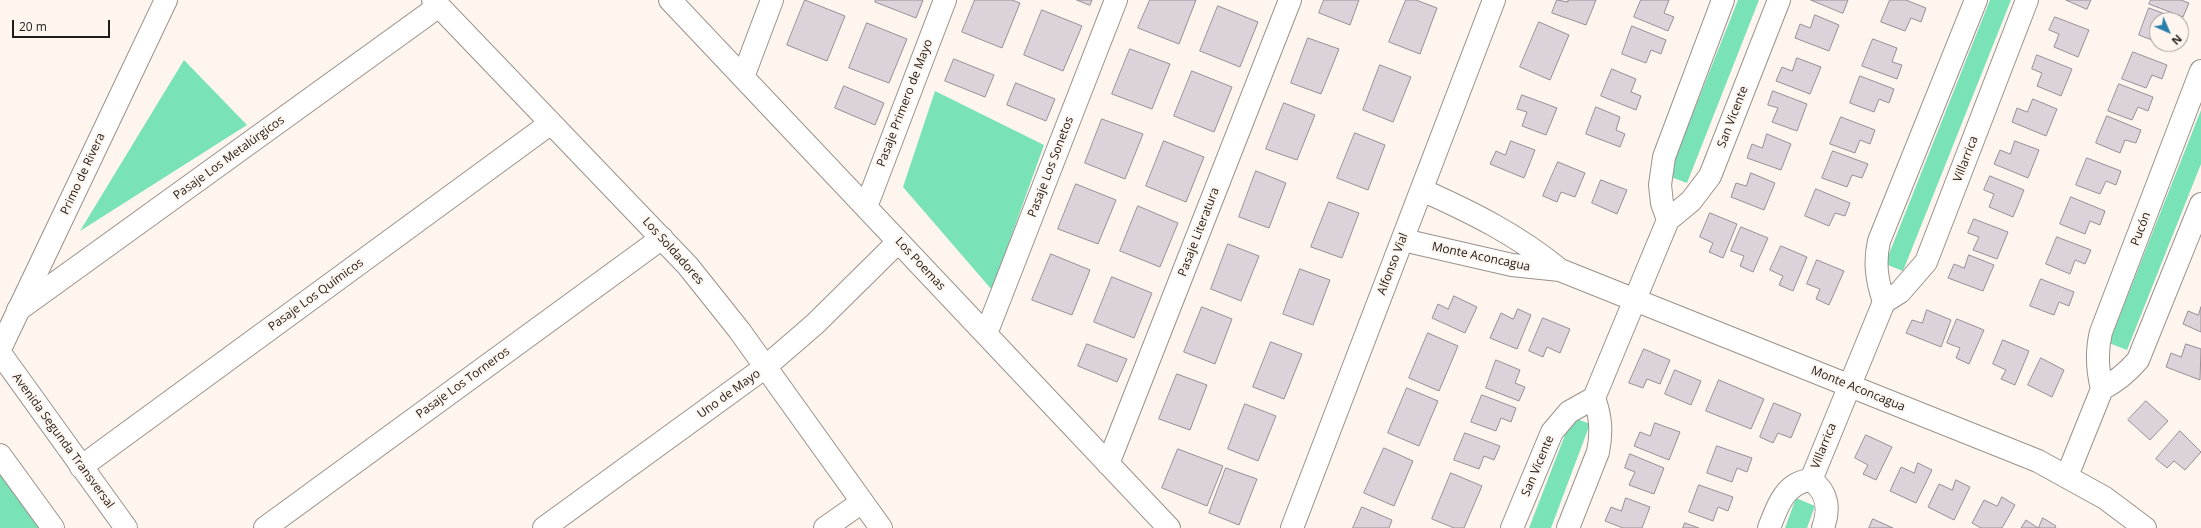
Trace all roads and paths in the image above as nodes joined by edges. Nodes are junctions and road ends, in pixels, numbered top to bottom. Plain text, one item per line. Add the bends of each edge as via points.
1 (166, 0) edge
2 (670, 0) edge
3 (772, 0) edge
4 (945, 0) edge
5 (1116, 0) edge
6 (1290, 0) edge
7 (1494, 0) edge
8 (1723, 0) edge
9 (1779, 0) edge
10 (1976, 0) edge
11 (2027, 0) edge
12 (436, 3) edge
13 (2201, 71) edge
14 (743, 78) junction
15 (551, 123) junction
16 (1422, 190) junction
17 (2201, 204) edge
18 (866, 207) junction
19 (1668, 220) junction
20 (662, 238) junction
21 (1403, 240) junction
22 (898, 242) junction
23 (1560, 270) junction
24 (1634, 300) junction
25 (1884, 302) junction
26 (18, 310) junction
27 (986, 334) junction
28 (0, 349) edge
29 (0, 353) edge
30 (764, 368) junction
31 (1849, 386) junction
32 (2102, 389) junction
33 (1594, 398) junction
34 (0, 455) edge
35 (1108, 464) junction
36 (81, 467) junction
37 (2067, 476) junction
38 (1811, 480) junction
39 (862, 502) junction
40 (53, 528) edge
41 (126, 528) edge
42 (264, 528) edge
43 (544, 528) edge
44 (825, 528) edge
45 (881, 528) edge
46 (1169, 528) edge
47 (1292, 528) edge
48 (1512, 528) edge
49 (1568, 528) edge
50 (1769, 528) edge
51 (1823, 528) edge
52 (2144, 528) edge

1 - 26 street, Primo de Rivera
2 - 14 street, Los Poemas
3 - 14 street
4 - 18 street, Pasaje Primero de Mayo
5 - 27 street, Pasaje Los Sonetos
6 - 35 street, Pasaje Literatura
7 - 16 street, Alfonso Vial
8 - 19 street via 1664,157 1660,185 1662,203
9 - 19 street, San Vicente via 1710,176 1691,201
10 - 25 street via 1879,241 1876,268
11 - 25 street, Villarrica via 1926,262 1900,292
12 - 15 street, Los Soldadores
12 - 26 street, Pasaje Los Metalúrgicos
13 - 32 street, Pucón via 2101,332 2097,354
14 - 18 street, Los Poemas
15 - 20 street, Los Soldadores
15 - 36 street, Pasaje Los Químicos
16 - 21 street, Alfonso Vial
16 - 23 street, Monte Aconcagua via 1515,237
17 - 32 street via 2138,360 2116,382
18 - 22 street, Los Poemas
19 - 24 street, San Vicente
20 - 30 street, Los Soldadores via 712,295
20 - 42 street, Pasaje Los Torneros
21 - 23 street, Monte Aconcagua via 1512,265
21 - 47 street, Alfonso Vial
22 - 27 street, Los Poemas
22 - 30 street, Uno de Mayo via 815,324
23 - 24 street, Monte Aconcagua
24 - 31 street, Monte Aconcagua
24 - 33 street, San Vicente
25 - 31 street, Villarrica
26 - 28 street, Primo de Rivera
27 - 35 street, Los Poemas
29 - 36 street, Avenida Segunda Transversal
30 - 39 street, Los Soldadores
30 - 43 street, Uno de Mayo
31 - 37 street, Monte Aconcagua via 2038,461
31 - 38 street, Villarrica
32 - 37 street
33 - 48 street, San Vicente via 1568,412 1552,432
33 - 49 street via 1601,425 1601,439
34 - 40 street
35 - 46 street, Los Poemas
36 - 41 street, Avenida Segunda Transversal
37 - 52 street, Monte Aconcagua via 2105,498
38 - 50 street, Villarrica via 1800,481 1790,488 1777,506
38 - 51 street, Villarrica via 1819,485 1827,503
39 - 44 street
39 - 45 street, Los Soldadores

